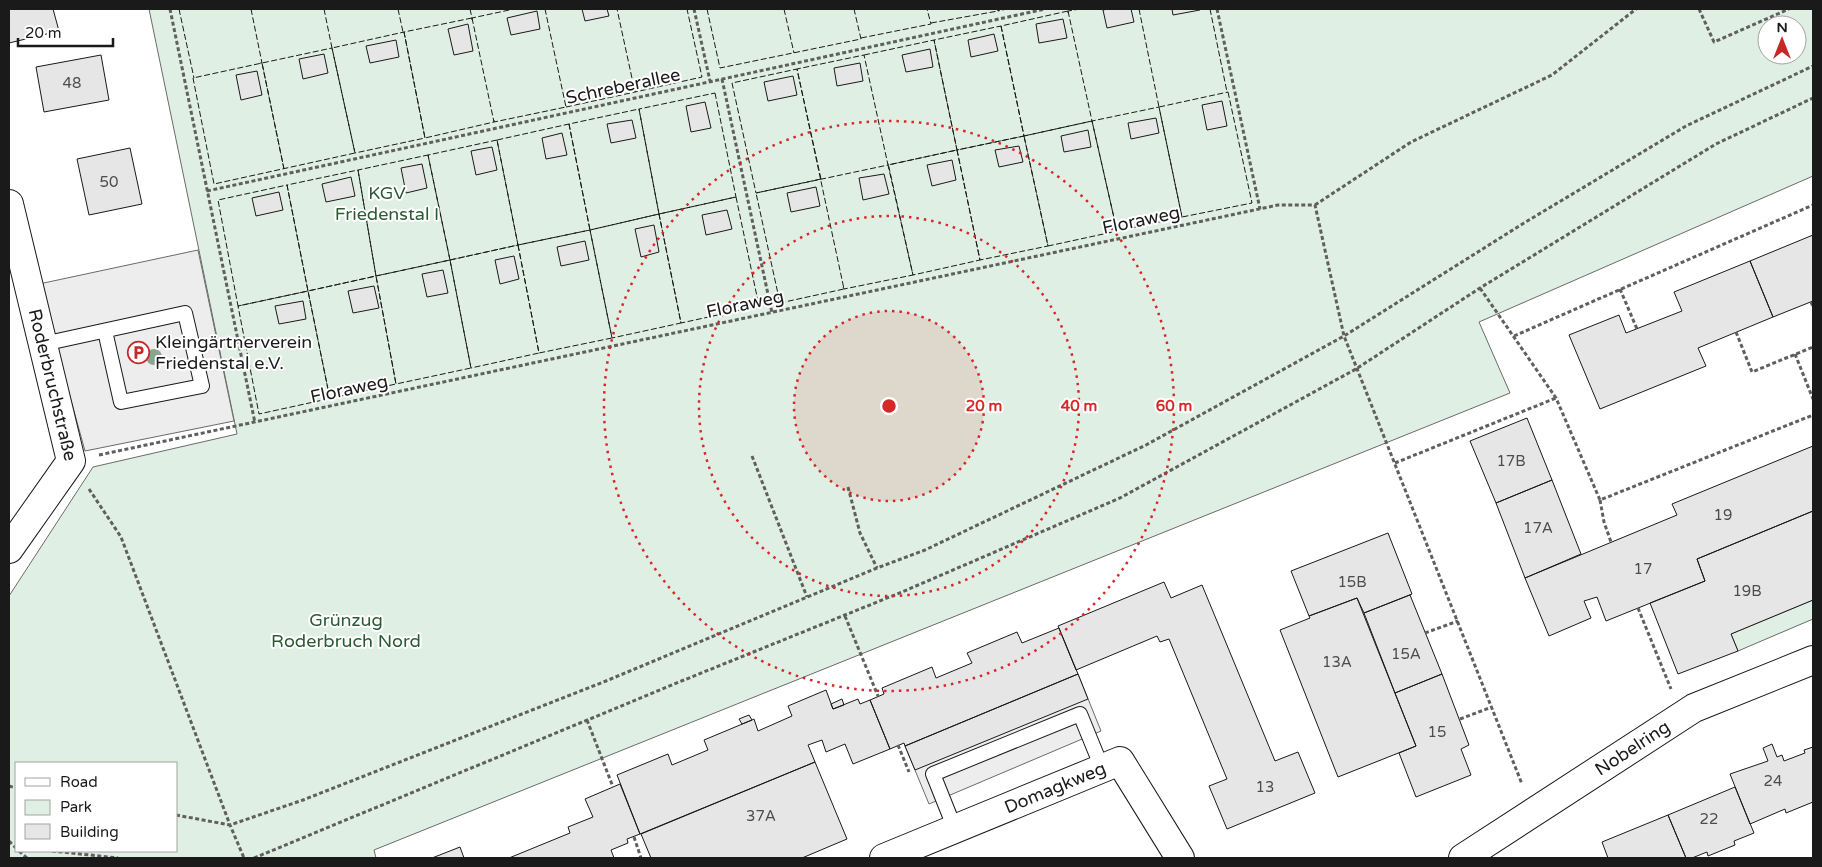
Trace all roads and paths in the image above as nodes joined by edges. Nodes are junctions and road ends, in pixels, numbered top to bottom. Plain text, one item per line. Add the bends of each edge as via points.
1 (170, 9) edge
2 (694, 9) edge
3 (1045, 9) edge
4 (1217, 9) edge
5 (1636, 9) edge
6 (1699, 9) edge
7 (1789, 9) edge
8 (1813, 66) edge
9 (722, 79) junction
10 (710, 82) junction
11 (1813, 98) edge
12 (207, 191) junction
13 (9, 204) edge
14 (1315, 205) junction
15 (1813, 205) edge
16 (1260, 208) junction
17 (1480, 288) junction
18 (1620, 289) junction
19 (1811, 302) dead end
20 (1813, 306) edge
21 (772, 313) junction
22 (1637, 329) dead end
23 (106, 331) junction
24 (1736, 332) dead end
25 (1344, 336) junction
26 (1514, 336) junction
27 (43, 344) junction
28 (1813, 347) edge
29 (1795, 354) junction
30 (1356, 369) junction
31 (1556, 398) junction
32 (1813, 399) edge
33 (1813, 416) edge
34 (255, 423) junction
35 (752, 456) dead end
36 (71, 461) junction
37 (1395, 463) junction
38 (848, 487) dead end
39 (1600, 500) junction
40 (1611, 542) dead end
41 (9, 549) edge
42 (877, 568) junction
43 (807, 597) junction
44 (1638, 608) dead end
45 (845, 616) junction
46 (1458, 620) junction
47 (1425, 633) dead end
48 (1657, 654) dead end
49 (1813, 660) edge
50 (878, 696) dead end
51 (1492, 707) junction
52 (1460, 719) dead end
53 (587, 720) junction
54 (1102, 768) junction
55 (613, 787) dead end
56 (1534, 812) junction
57 (178, 815) edge
58 (230, 825) junction
59 (955, 830) junction
60 (634, 837) dead end
61 (61, 852) edge
62 (118, 858) edge
63 (244, 858) edge
64 (254, 858) edge
65 (641, 858) edge
66 (884, 858) edge
67 (1180, 858) edge
68 (1463, 858) edge

1 - 12 path
2 - 10 path
3 - 9 path, Schreberallee
4 - 16 path
5 - 14 path via 1552,75 1412,142
6 - 7 path via 1714,42
8 - 25 path via 1686,126
9 - 10 path, Schreberallee
9 - 21 path
10 - 12 path, Schreberallee
11 - 17 path via 1716,144
12 - 34 path
13 - 27 street, Roderbruchstraße
14 - 16 path, Floraweg
14 - 25 path
15 - 18 path
16 - 21 path, Floraweg
17 - 26 path
17 - 30 path
18 - 22 path
18 - 26 path
19 - 20 path
21 - 34 path, Floraweg
23 - 23 lane via 185,313 202,386 121,402
23 - 27 lane
24 - 29 path via 1752,372
25 - 30 path
25 - 42 path via 1146,446 926,550
26 - 31 path
27 - 36 street, Roderbruchstraße
28 - 29 path
29 - 32 path
30 - 37 path
30 - 45 path via 1120,498
31 - 37 path
31 - 39 path
33 - 39 path
34 - 36 path, Floraweg
35 - 43 path
36 - 41 street, Roderbruchstraße
36 - 58 path via 121,538
37 - 46 path
38 - 42 path via 860,533
39 - 40 path
42 - 43 path
43 - 58 path via 606,681
44 - 48 path
45 - 50 path
45 - 53 path
46 - 47 path
46 - 51 path
49 - 56 street, Nobelring via 1694,708
51 - 52 path
51 - 56 path
53 - 55 path
53 - 64 path
54 - 59 street, Domagkweg
54 - 59 lane via 1080,714 932,774
54 - 67 street, Domagkweg via 1120,761
56 - 68 street, Nobelring
57 - 58 path
58 - 63 path
59 - 66 street, Domagkweg
60 - 65 path
61 - 62 path

